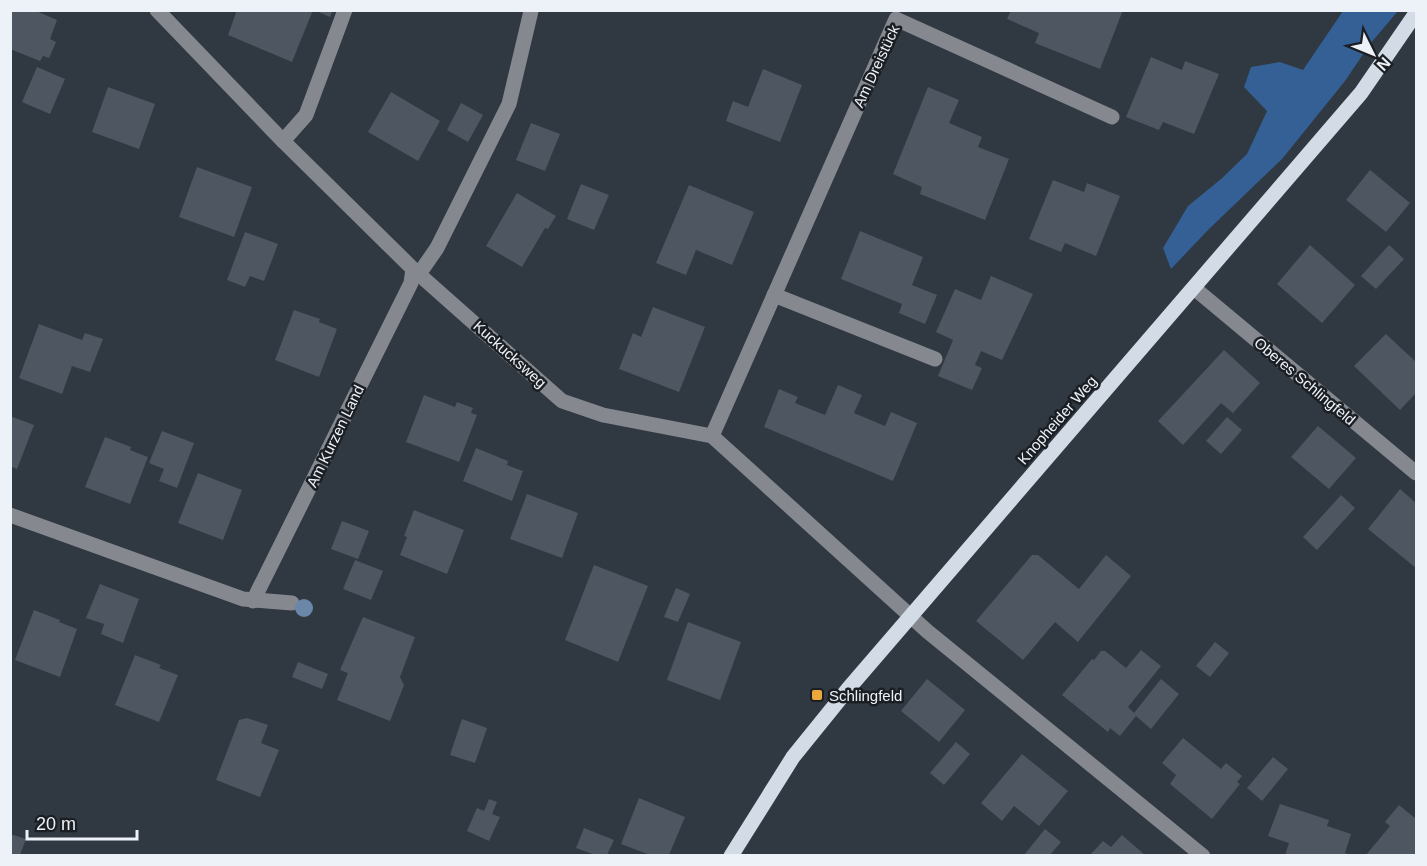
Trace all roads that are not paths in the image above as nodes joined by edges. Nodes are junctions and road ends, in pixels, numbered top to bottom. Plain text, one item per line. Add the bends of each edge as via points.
1 (157, 10) edge
2 (345, 10) edge
3 (531, 11) edge
4 (1416, 13) edge
5 (1112, 117) dead end
6 (283, 141) junction
7 (416, 272) junction
8 (1194, 288) junction
9 (774, 295) junction
10 (935, 359) dead end
11 (712, 436) junction
12 (1416, 473) edge
13 (10, 515) edge
14 (253, 601) junction
15 (292, 603) dead end
16 (911, 617) junction
17 (731, 855) edge
18 (1203, 855) edge

1 - 6 street, Kuckucksweg
2 - 6 street via 306,114
3 - 7 street, Am Kurzen Land via 509,104 437,248
4 - 8 main road, Knopheider Weg via 1361,93
5 - 9 street, Am Dreistück via 896,19
6 - 7 street, Kuckucksweg
7 - 11 street, Kuckucksweg via 562,401 603,416
7 - 14 street, Am Kurzen Land
8 - 12 street, Oberes Schlingfeld
8 - 16 main road, Knopheider Weg
9 - 10 street
9 - 11 street, Am Dreistück
11 - 16 street
13 - 14 street
14 - 15 street
16 - 17 main road, Knopheider Weg via 793,756
16 - 18 street

